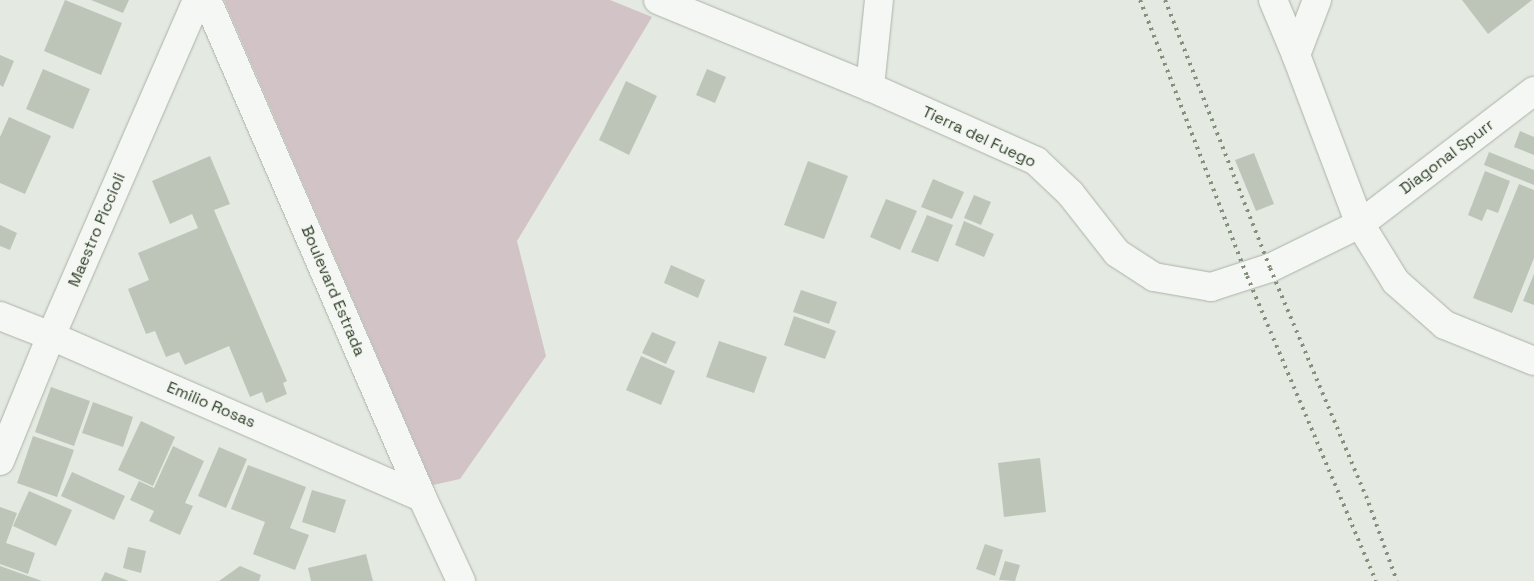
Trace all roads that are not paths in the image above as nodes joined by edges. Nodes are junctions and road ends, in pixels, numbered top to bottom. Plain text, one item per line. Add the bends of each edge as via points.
1 (197, 0) edge
2 (207, 0) edge
3 (658, 0) edge
4 (879, 0) edge
5 (1273, 0) edge
6 (1317, 0) edge
7 (1296, 55) junction
8 (870, 87) junction
9 (1534, 91) edge
10 (1360, 224) junction
11 (0, 316) edge
12 (51, 336) junction
13 (1534, 361) edge
14 (0, 461) edge
15 (422, 496) junction
16 (458, 578) edge

1 - 12 street, Maestro Piccioli
2 - 15 street, Boulevard Estrada
3 - 8 street, Tierra del Fuego
4 - 8 street
5 - 7 street
6 - 7 street
7 - 10 street
8 - 10 street, Tierra del Fuego via 1036,161 1070,193 1117,253 1154,277 1211,287 1270,268
9 - 10 street, Diagonal Spurr
10 - 13 street via 1396,282 1445,325
11 - 12 street, Emilio Rosas
12 - 14 street, Maestro Piccioli
12 - 15 street, Emilio Rosas
15 - 16 street, Boulevard Estrada

